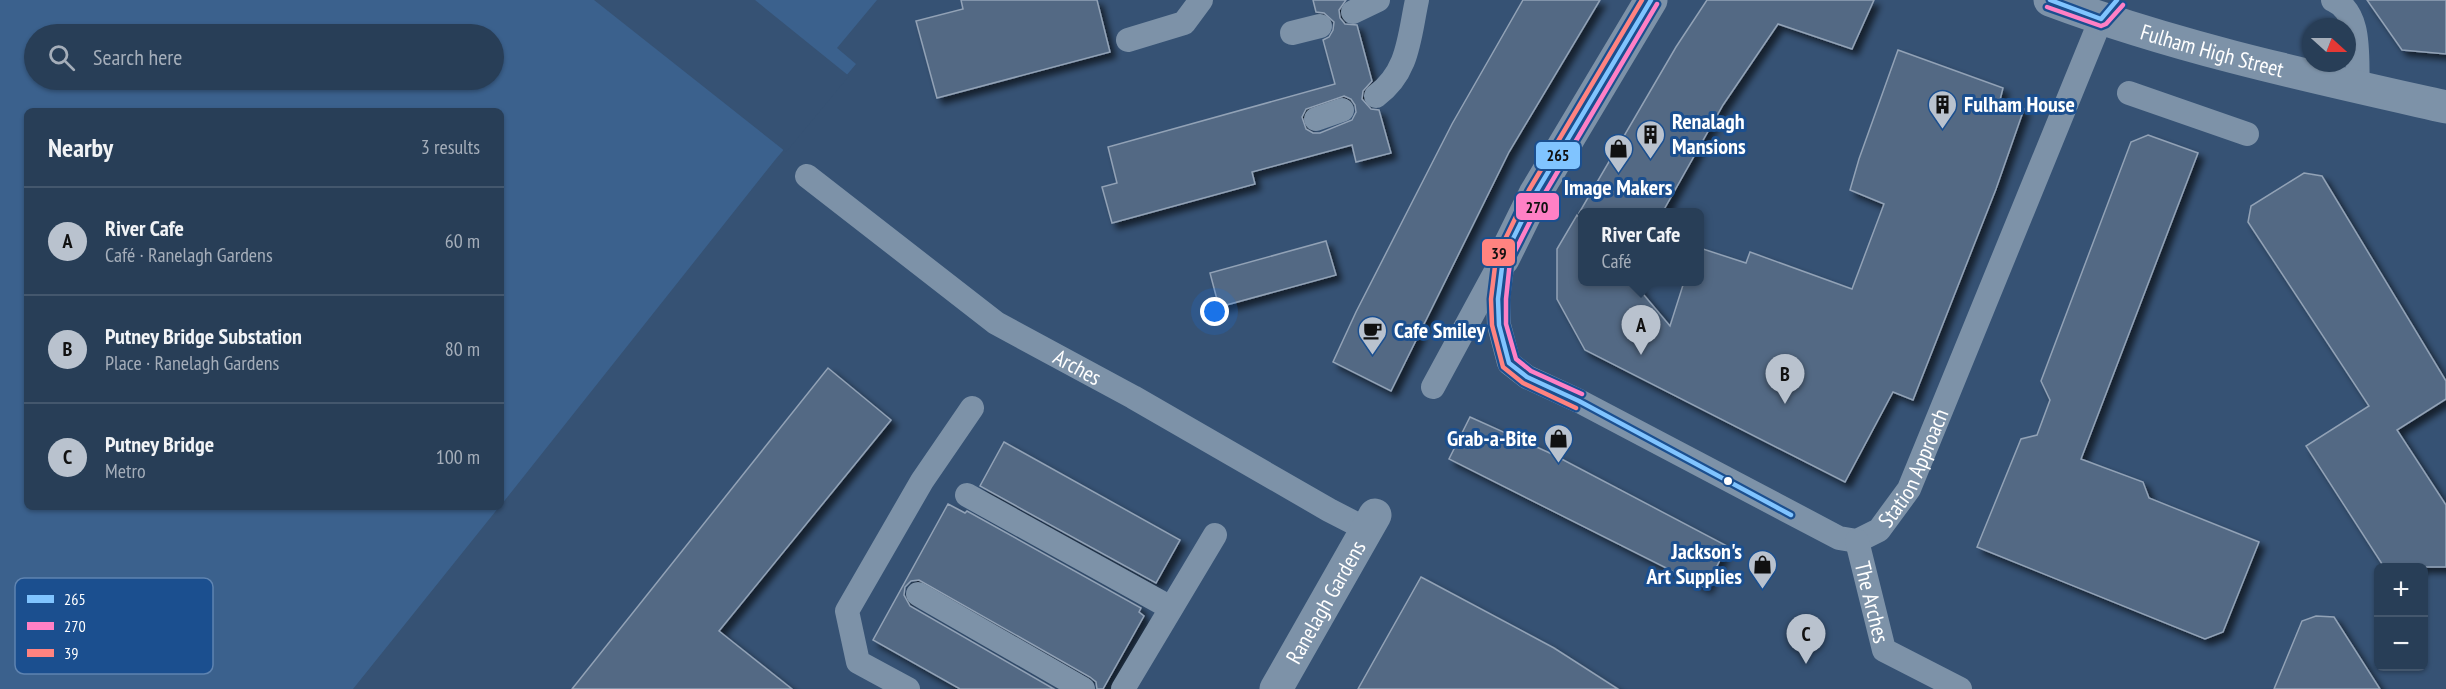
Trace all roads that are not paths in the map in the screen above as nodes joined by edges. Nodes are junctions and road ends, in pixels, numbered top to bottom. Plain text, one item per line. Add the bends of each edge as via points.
1 (1201, 0) edge
2 (1378, 0) edge
3 (1418, 0) edge
4 (1651, 0) edge
5 (2050, 0) edge
6 (2333, 0) edge
7 (2109, 10) edge
8 (1353, 12) dead end
9 (1320, 26) dead end
10 (1292, 33) dead end
11 (1128, 40) dead end
12 (2358, 87) junction
13 (2129, 93) dead end
14 (1376, 96) dead end
15 (2446, 107) edge
16 (1342, 111) dead end
17 (1316, 119) dead end
18 (2247, 134) dead end
19 (807, 176) dead end
20 (1503, 259) junction
21 (1433, 387) dead end
22 (972, 408) dead end
23 (967, 495) dead end
24 (1370, 522) joint
25 (1215, 535) dead end
26 (1857, 542) junction
27 (918, 594) dead end
28 (1171, 608) junction
29 (908, 689) edge
30 (1083, 689) edge
31 (1123, 689) edge
32 (1276, 689) edge
33 (1960, 689) edge

1 - 11 lane via 1184,23
2 - 8 lane
3 - 14 lane via 1407,53 1390,86
4 - 20 street via 1535,194
5 - 7 street, Fulham High Street
6 - 12 lane via 2341,3 2354,22
7 - 12 street, Fulham High Street via 2266,66
7 - 26 lane, Station Approach via 1910,489 1880,530
9 - 10 lane
12 - 15 street, Fulham High Street
13 - 18 lane
16 - 17 lane
19 - 24 lane, Arches via 996,323 1329,510
20 - 21 lane
20 - 26 lane, Station Approach via 1499,325 1509,363 1527,377 1791,514 1839,538
22 - 29 lane via 922,481 847,611 858,662
23 - 28 lane
24 - 32 street, Ranelagh Gardens
25 - 28 lane
26 - 33 lane, The Arches via 1884,650
27 - 30 lane
28 - 31 lane

